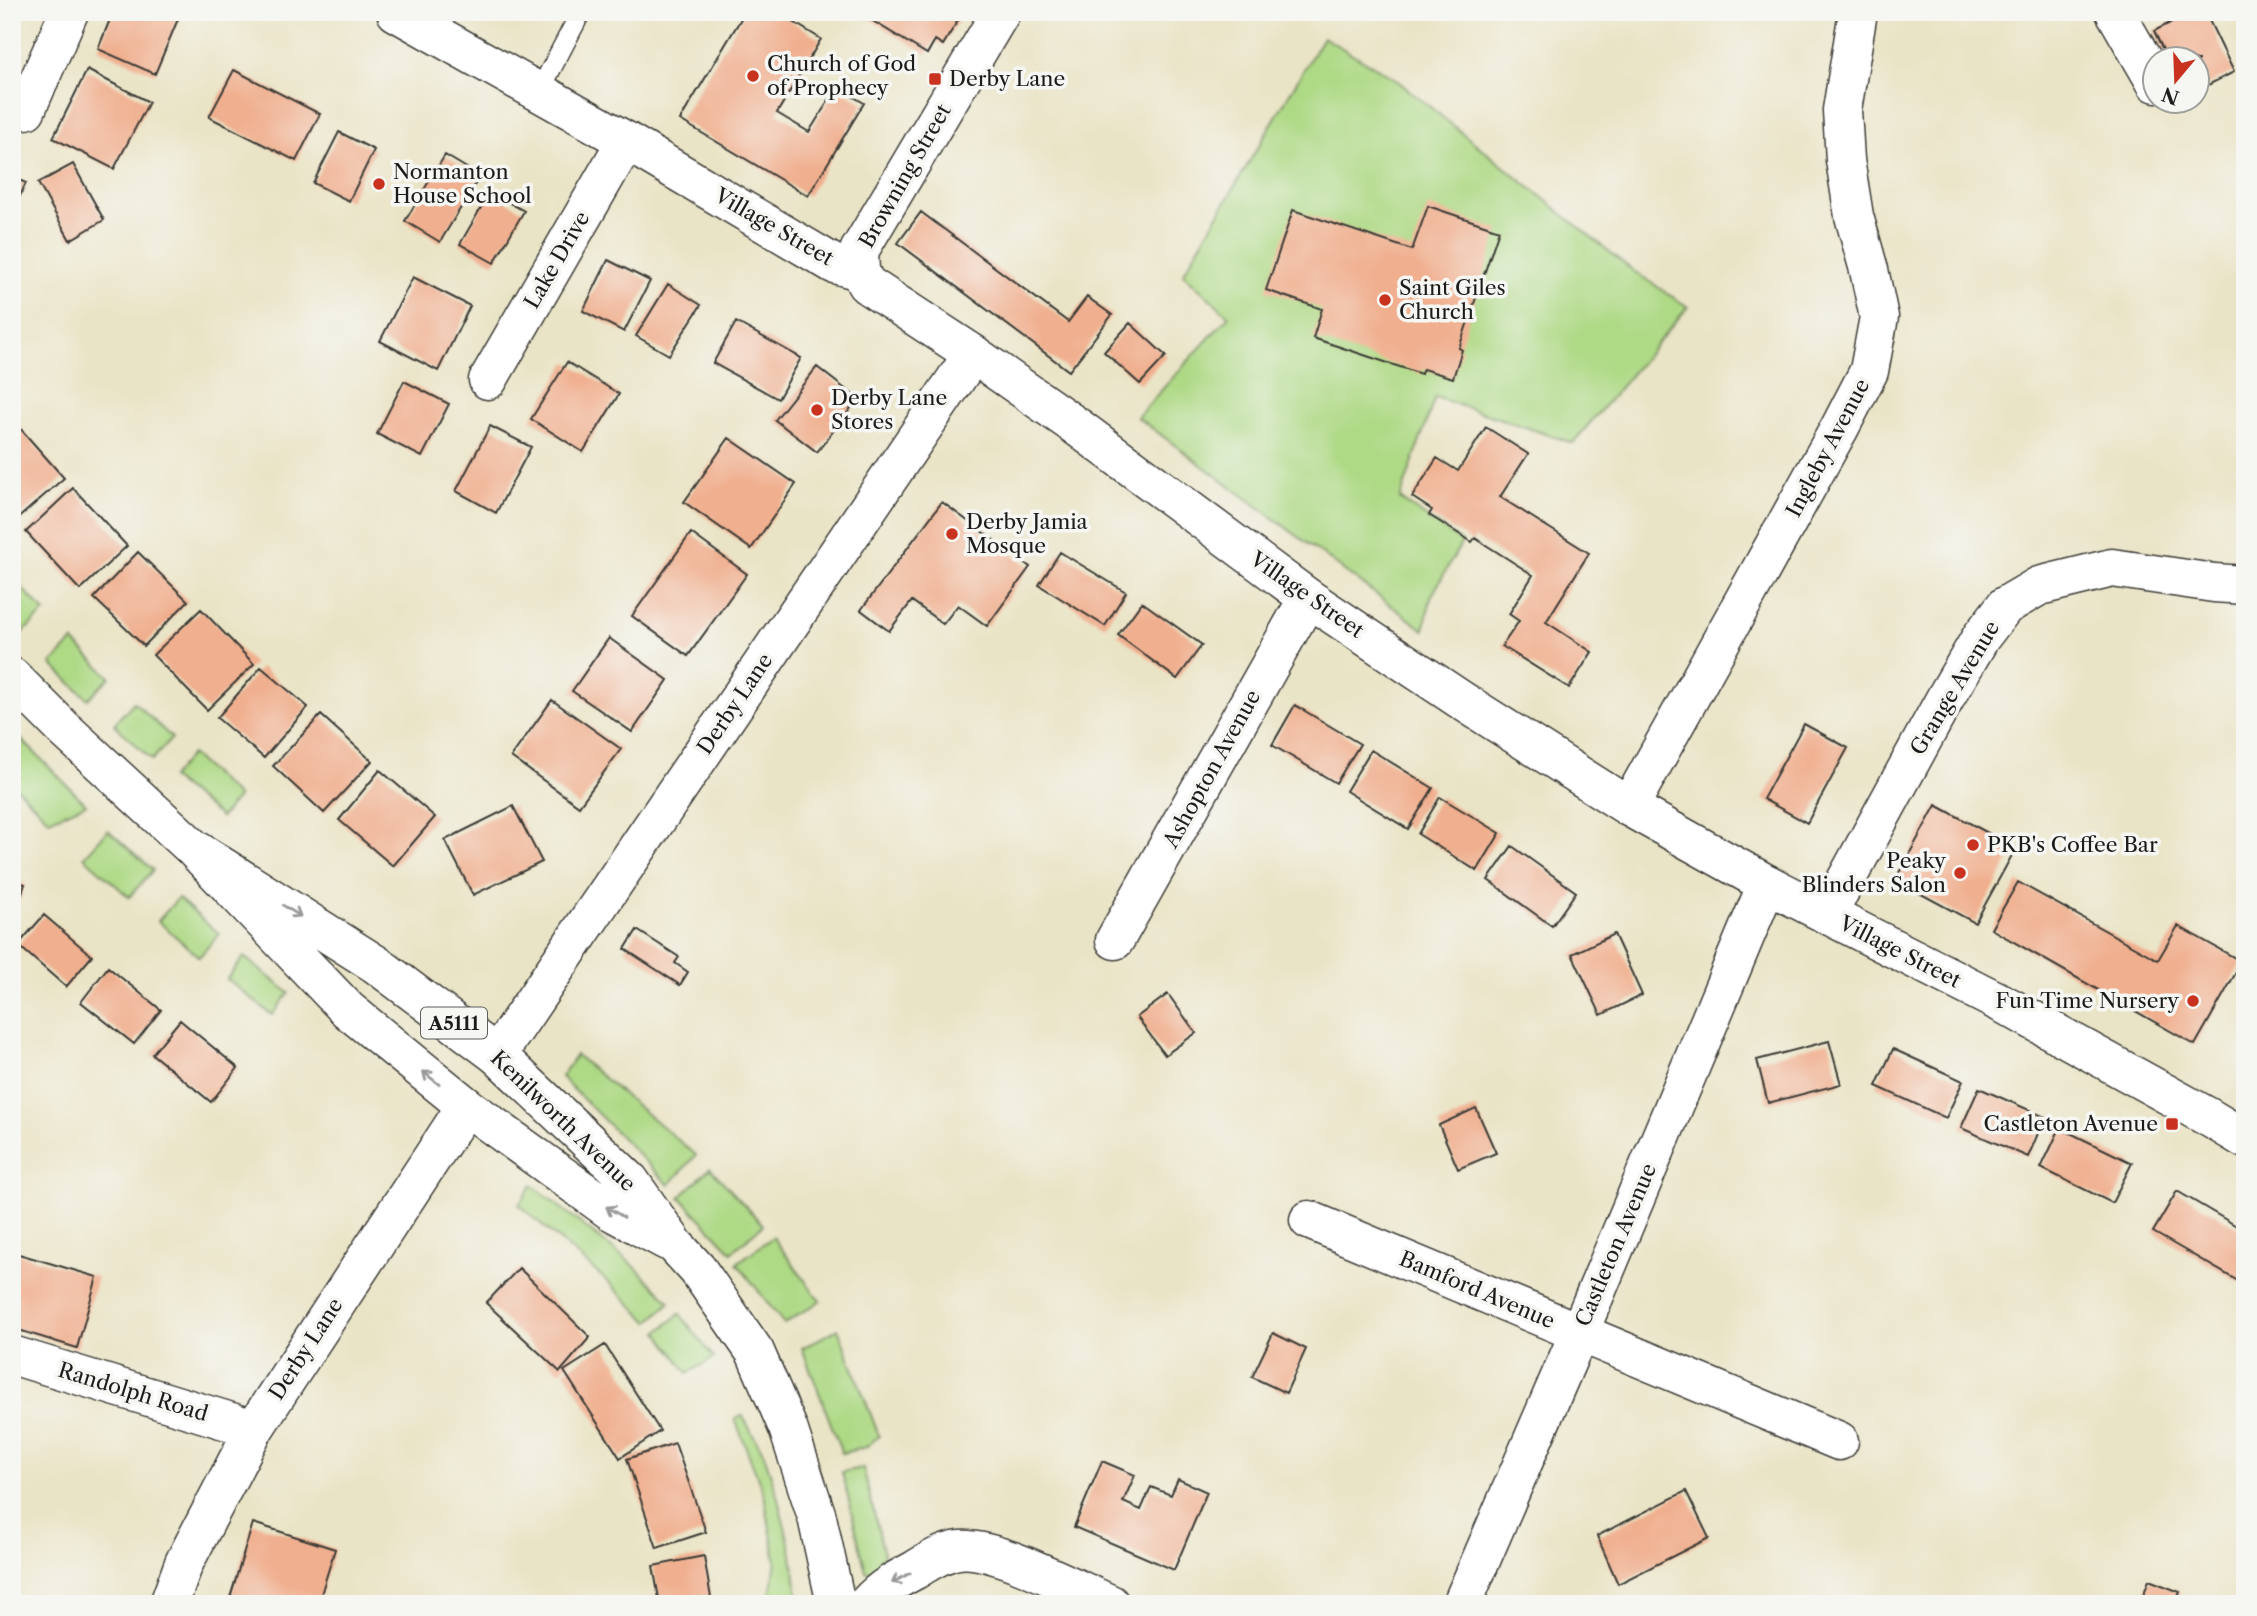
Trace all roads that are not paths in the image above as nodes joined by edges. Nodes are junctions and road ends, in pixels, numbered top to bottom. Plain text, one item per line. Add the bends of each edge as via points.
1 (69, 12) edge
2 (397, 12) edge
3 (581, 12) edge
4 (1001, 12) edge
5 (1858, 12) edge
6 (2115, 12) edge
7 (2142, 60) edge
8 (539, 92) junction
9 (26, 110) dead end
10 (626, 141) junction
11 (860, 271) junction
12 (973, 354) junction
13 (488, 380) dead end
14 (2245, 585) edge
15 (1308, 598) junction
16 (12, 677) edge
17 (1629, 807) junction
18 (193, 848) junction
19 (1767, 884) junction
20 (1826, 915) junction
21 (1115, 940) dead end
22 (497, 1055) junction
23 (466, 1106) junction
24 (2245, 1139) edge
25 (1309, 1220) dead end
26 (675, 1245) junction
27 (1579, 1333) junction
28 (12, 1355) edge
29 (254, 1429) junction
30 (1839, 1441) dead end
31 (169, 1604) edge
32 (836, 1604) edge
33 (867, 1604) edge
34 (1110, 1604) edge
35 (1462, 1604) edge

1 - 9 main road
2 - 8 main road, Village Street
3 - 8 lane
4 - 11 main road, Browning Street via 859,251
5 - 17 main road, Ingleby Avenue via 1842,110 1854,216 1879,317 1869,371
6 - 7 main road
8 - 10 main road, Village Street
10 - 11 main road, Village Street via 834,264
10 - 13 main road, Lake Drive
11 - 12 main road, Village Street via 866,284
12 - 15 main road, Village Street
12 - 22 main road, Derby Lane
14 - 20 main road, Grange Avenue via 2112,568 2039,586 2005,606 1954,683
15 - 17 main road, Village Street
15 - 21 main road, Ashopton Avenue
16 - 18 main road, Kenilworth Avenue / A5111
17 - 19 main road, Village Street
18 -> 22 main road, Kenilworth Avenue / A5111 via 377,965
23 -> 18 main road, Kenilworth Avenue / A5111 via 348,1010
19 - 20 main road, Village Street
19 - 27 main road, Castleton Avenue
20 - 24 main road, Village Street via 2009,1007
22 - 26 main road, Kenilworth Avenue / A5111 via 630,1181
26 -> 23 main road, Kenilworth Avenue / A5111 via 611,1210
23 - 29 main road, Derby Lane
25 - 27 main road, Bamford Avenue
26 - 32 main road, Kenilworth Avenue / A5111 via 755,1352 788,1428 817,1517
27 - 30 main road, Bamford Avenue
27 - 35 main road, Castleton Avenue
28 - 29 main road, Randolph Road
29 - 31 main road, Derby Lane via 184,1563
34 -> 33 main road via 982,1550 956,1550 938,1557 880,1589

